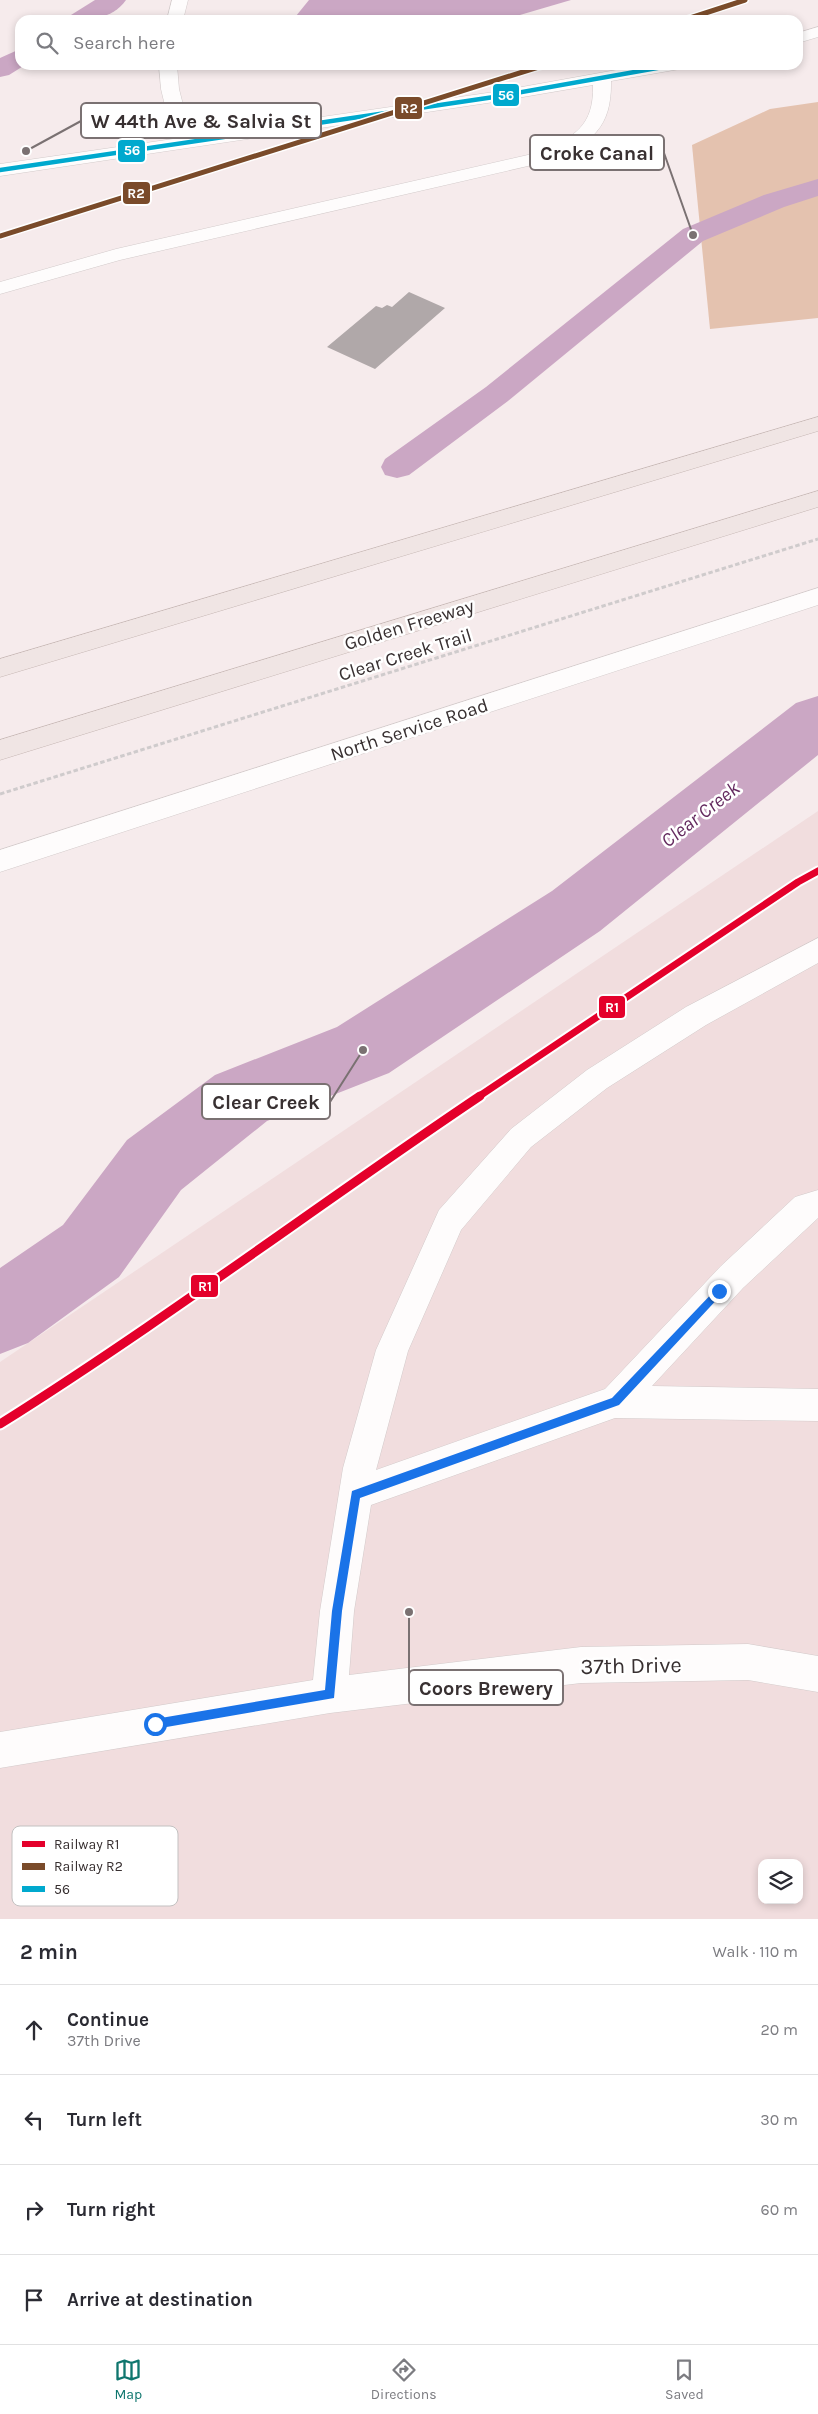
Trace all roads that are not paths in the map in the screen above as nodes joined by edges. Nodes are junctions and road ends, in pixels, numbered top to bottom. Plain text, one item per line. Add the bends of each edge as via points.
1 (180, 0) edge
2 (176, 15) edge
3 (818, 32) edge
4 (803, 36) edge
5 (168, 70) edge
6 (646, 70) edge
7 (602, 78) junction
8 (183, 142) junction
9 (0, 170) edge
10 (0, 288) edge
11 (818, 424) edge
12 (818, 499) edge
13 (818, 596) edge
14 (0, 668) edge
15 (0, 750) edge
16 (0, 861) edge
17 (818, 950) edge
18 (818, 1204) edge
19 (616, 1402) junction
20 (818, 1405) edge
21 (356, 1494) junction
22 (818, 1674) edge
23 (330, 1695) junction
24 (0, 1750) edge

1 - 2 street
3 - 4 street
5 - 8 street
6 - 7 street
7 - 8 street
7 - 10 street via 602,107 594,126 575,143 547,156 116,256
8 - 9 street
11 - 14 highway
12 - 15 highway, Golden Freeway
13 - 16 street, North Service Road
17 - 21 street via 696,1016 597,1079 521,1138 450,1220 392,1350
18 - 19 street via 806,1207 732,1277
19 - 20 street
19 - 21 street
21 - 23 street via 337,1611
22 - 23 street, 37th Drive via 748,1662 581,1665
23 - 24 street, 37th Drive

